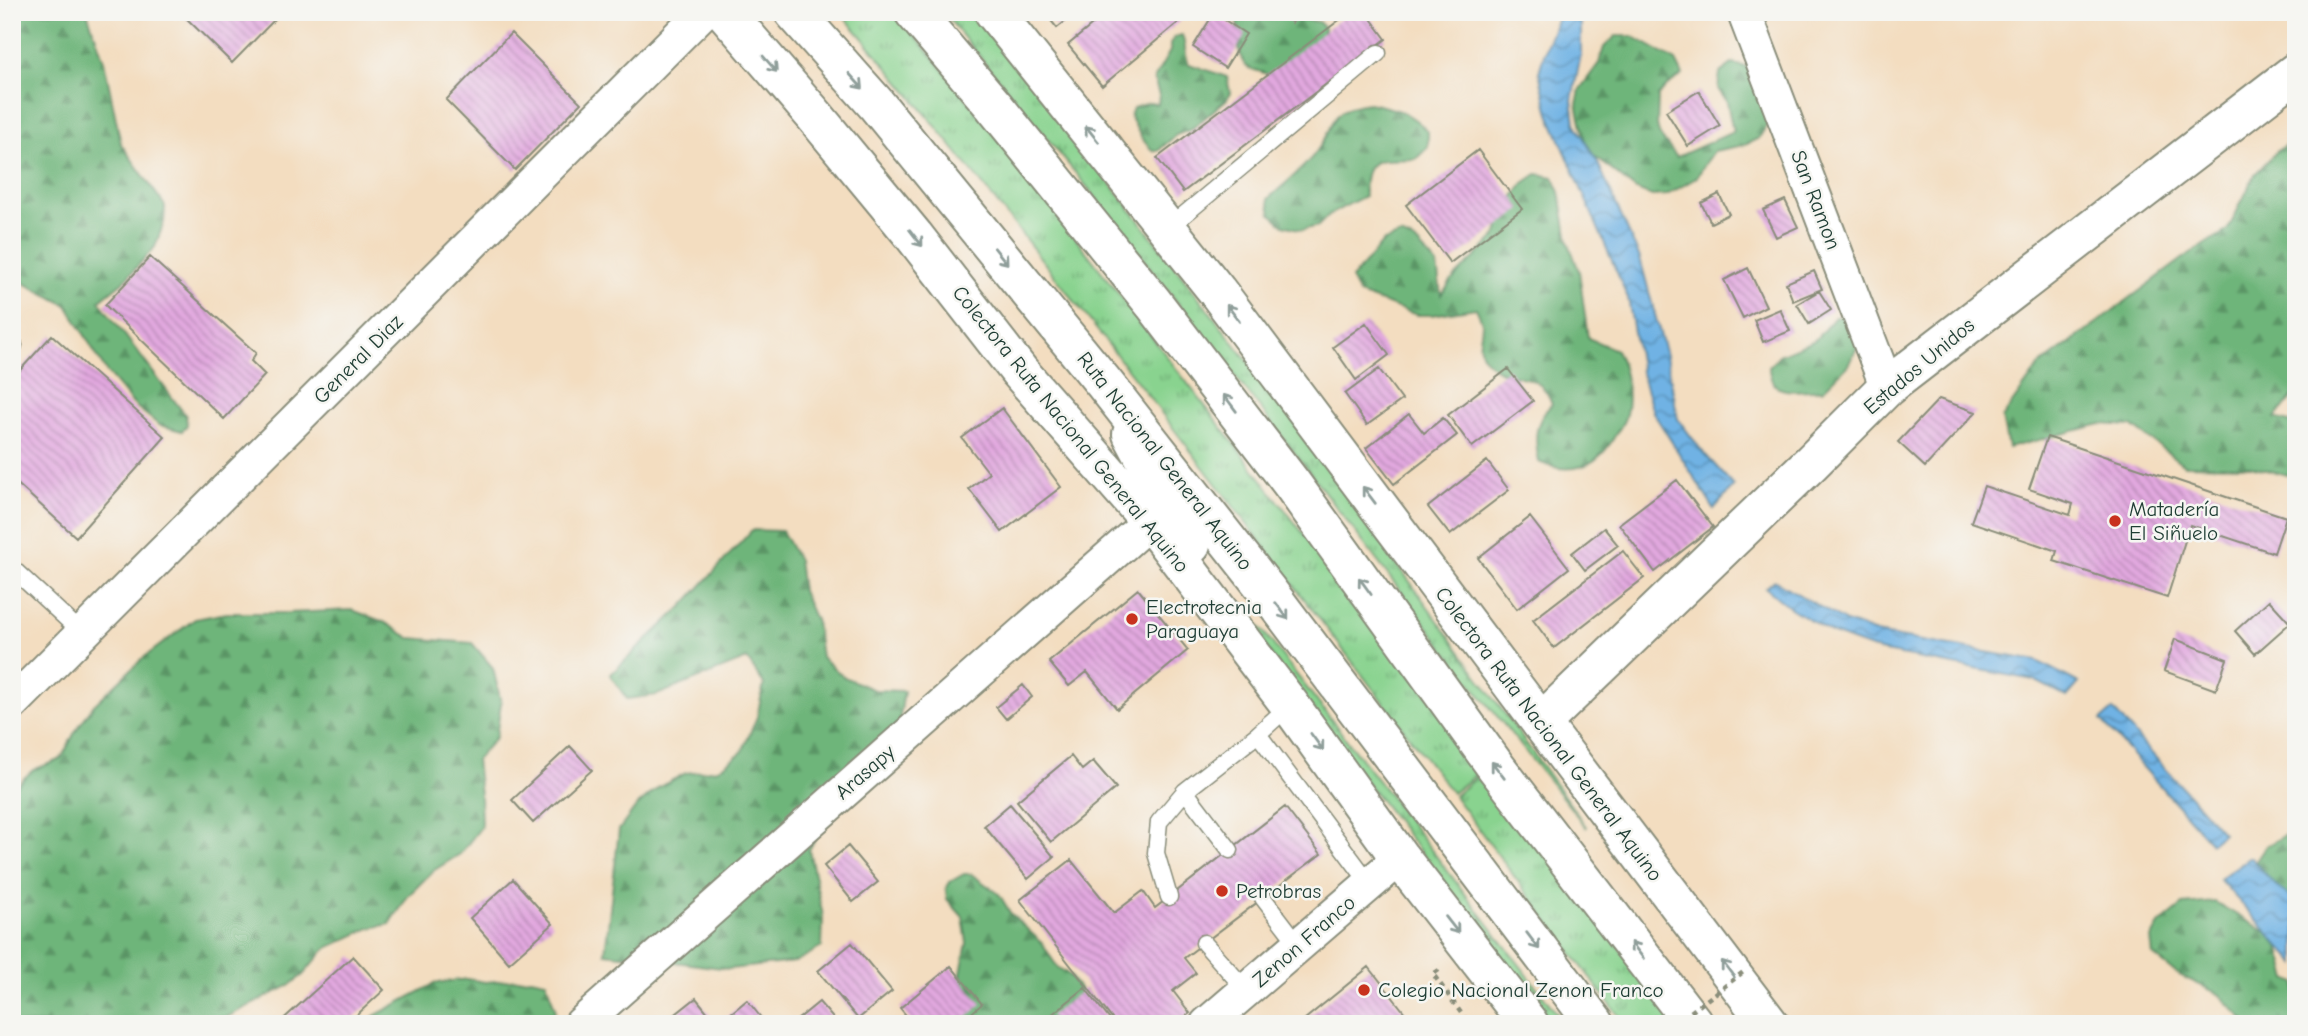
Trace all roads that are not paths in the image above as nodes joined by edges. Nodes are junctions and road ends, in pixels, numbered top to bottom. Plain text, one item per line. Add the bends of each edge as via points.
1 (703, 12) edge
2 (725, 12) edge
3 (793, 12) edge
4 (914, 12) edge
5 (995, 12) edge
6 (1744, 12) edge
7 (1378, 53) dead end
8 (2296, 72) edge
9 (1167, 229) junction
10 (1104, 383) junction
11 (1887, 387) junction
12 (1150, 521) junction
13 (12, 568) edge
14 (82, 633) junction
15 (1243, 643) junction
16 (12, 704) edge
17 (1290, 705) junction
18 (1541, 723) junction
19 (1258, 733) junction
20 (1185, 791) junction
21 (1230, 850) dead end
22 (1401, 858) junction
23 (1370, 884) junction
24 (1169, 897) dead end
25 (1262, 898) dead end
26 (1204, 943) dead end
27 (1299, 945) junction
28 (1245, 990) junction
29 (581, 1024) edge
30 (1207, 1024) edge
31 (1529, 1024) edge
32 (1595, 1024) edge
33 (1694, 1024) edge
34 (1769, 1024) edge

1 - 14 street, General Diaz
2 -> 12 main road, Colectora Ruta Nacional General Aquino via 906,226 1019,371
3 -> 10 main road, Ruta Nacional General Aquino via 876,104
33 -> 4 main road via 1496,767 1292,484 1154,304
9 -> 5 main road, Colectora Ruta Nacional General Aquino
6 - 11 street, San Ramon
7 - 9 lane
8 - 11 main road, Estados Unidos
18 -> 9 main road, Colectora Ruta Nacional General Aquino
10 - 15 main road
10 -> 32 main road, Ruta Nacional General Aquino
11 - 18 main road, Estados Unidos
12 - 15 main road, Colectora Ruta Nacional General Aquino
12 - 29 street, Arasapy
13 - 14 lane
14 - 16 street, General Diaz
15 - 17 main road, Colectora Ruta Nacional General Aquino
17 - 19 lane
17 -> 22 main road, Colectora Ruta Nacional General Aquino
34 -> 18 main road, Colectora Ruta Nacional General Aquino
19 - 20 lane
19 - 23 lane
20 - 21 lane
20 - 24 lane via 1159,822 1156,853
22 - 23 street, Zenon Franco
22 -> 31 main road, Colectora Ruta Nacional General Aquino
23 - 27 street, Zenon Franco
25 - 27 lane
26 - 28 lane
27 - 28 street, Zenon Franco
28 - 30 street, Zenon Franco

